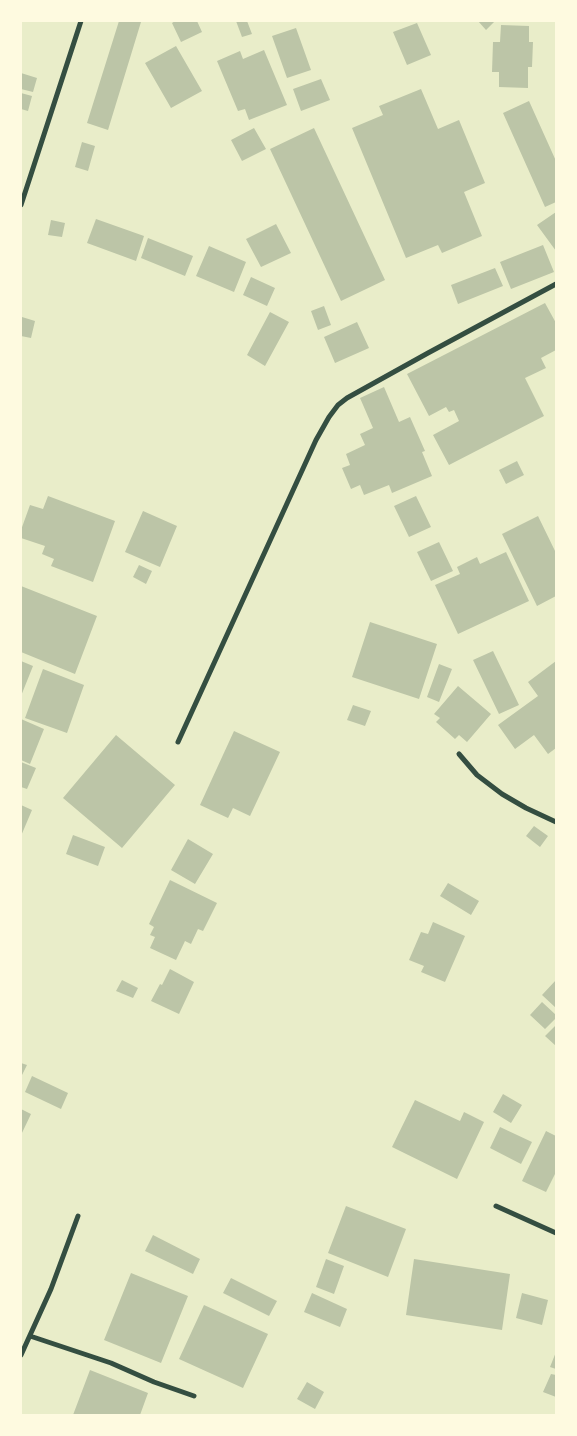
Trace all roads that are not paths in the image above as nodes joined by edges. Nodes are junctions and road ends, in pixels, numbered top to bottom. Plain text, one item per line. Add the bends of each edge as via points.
1 (81, 21) edge
2 (21, 206) edge
3 (556, 284) edge
4 (178, 742) dead end
5 (459, 754) dead end
6 (556, 822) edge
7 (496, 1206) dead end
8 (78, 1216) dead end
9 (556, 1232) edge
10 (30, 1336) junction
11 (21, 1355) edge
12 (194, 1396) dead end

1 - 2 street
3 - 4 street via 338,405 316,440
5 - 6 street via 476,775 502,794
7 - 9 street
8 - 10 street
10 - 11 street
10 - 12 street

